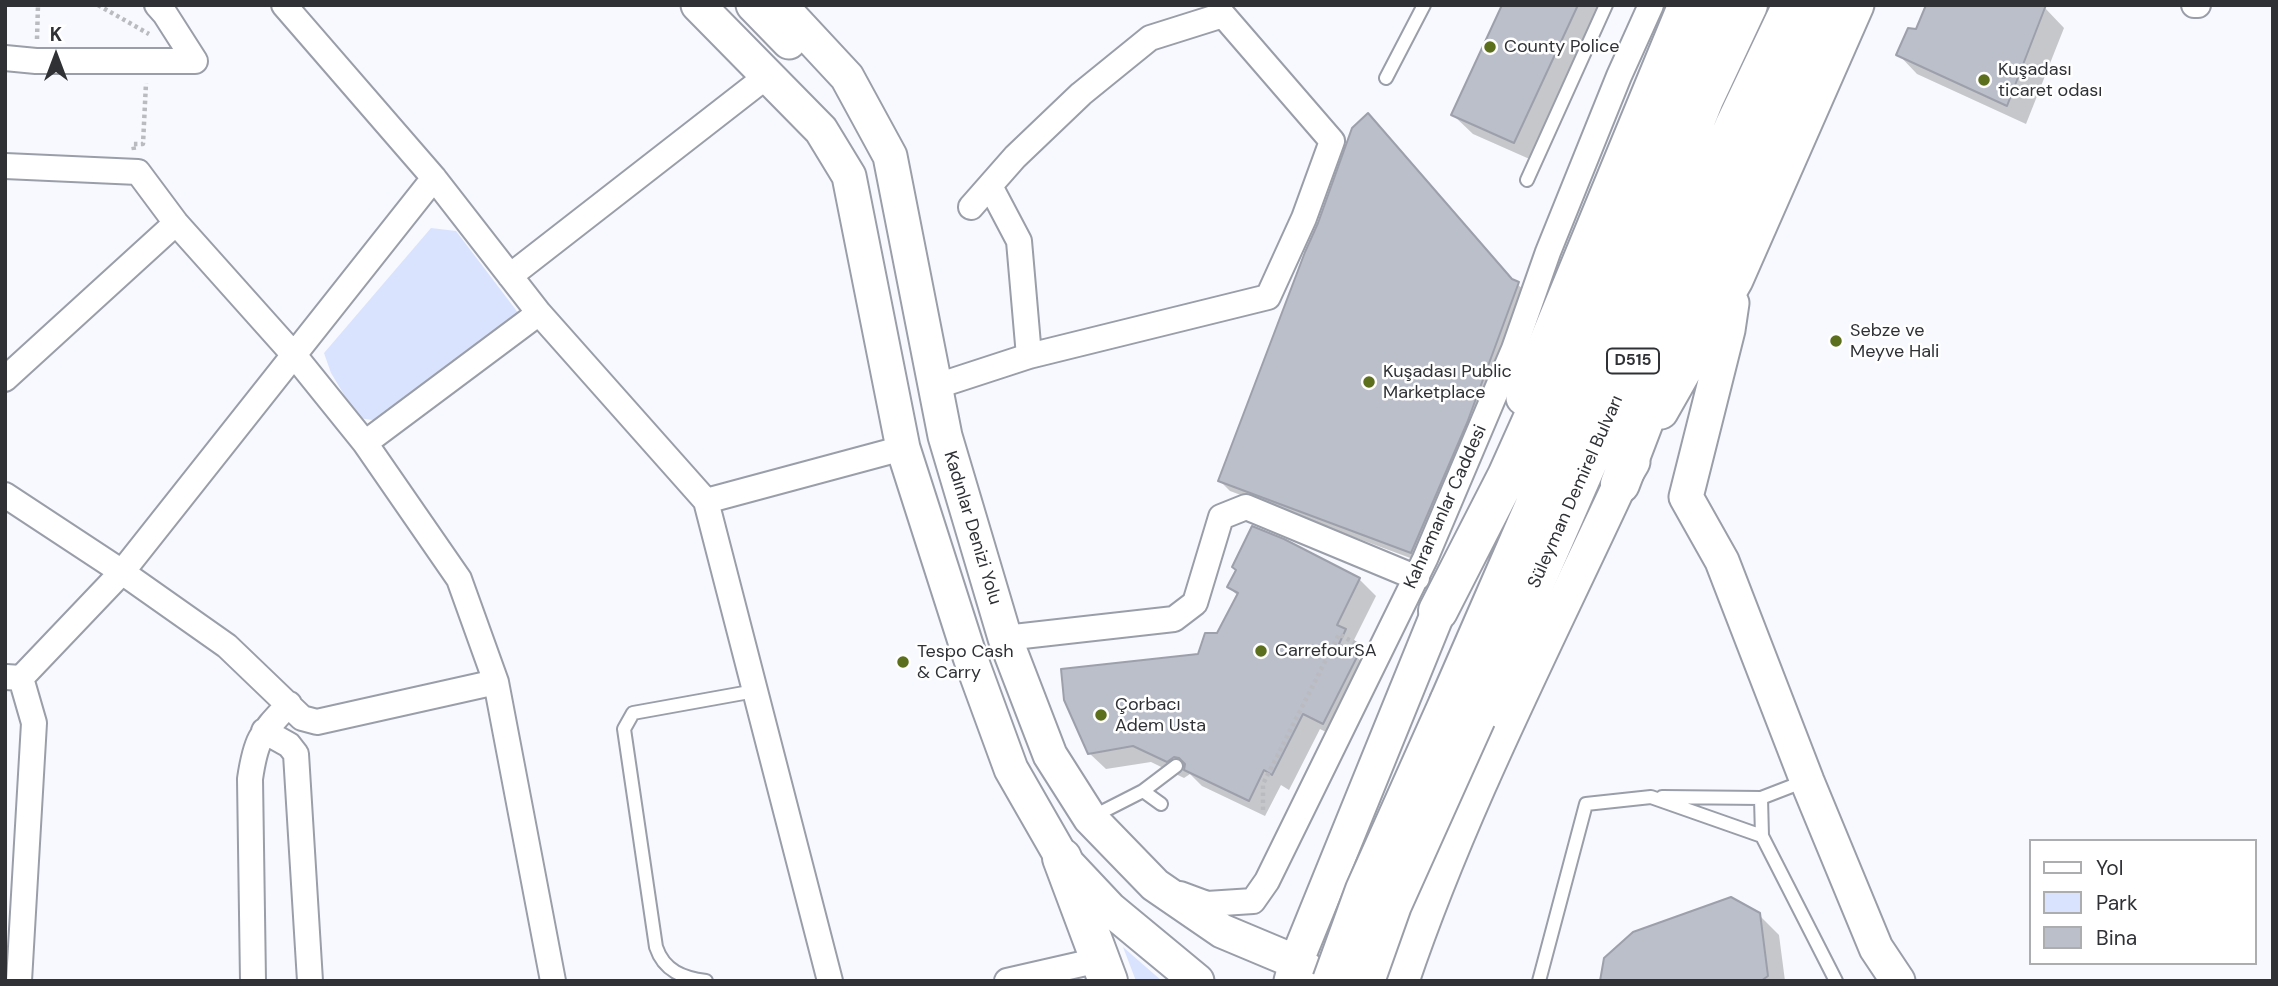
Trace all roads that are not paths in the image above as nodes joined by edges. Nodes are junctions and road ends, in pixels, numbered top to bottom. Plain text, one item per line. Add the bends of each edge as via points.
1 (157, 5) edge
2 (284, 5) edge
3 (698, 5) edge
4 (724, 5) edge
5 (753, 5) edge
6 (780, 5) edge
7 (1424, 5) edge
8 (1606, 5) edge
9 (1651, 5) edge
10 (1685, 5) edge
11 (1718, 5) edge
12 (1748, 5) edge
13 (1792, 5) edge
14 (1824, 5) edge
15 (1857, 5) edge
16 (5, 58) edge
17 (768, 76) junction
18 (1386, 78) dead end
19 (890, 156) junction
20 (5, 166) edge
21 (849, 176) junction
22 (434, 178) junction
23 (1527, 180) dead end
24 (990, 186) junction
25 (971, 207) dead end
26 (177, 223) junction
27 (510, 276) junction
28 (1736, 280) junction
29 (540, 313) junction
30 (294, 355) junction
31 (1029, 356) junction
32 (5, 379) edge
33 (934, 387) junction
34 (944, 436) junction
35 (365, 443) junction
36 (903, 448) junction
37 (1620, 484) junction
38 (5, 495) edge
39 (706, 501) junction
40 (122, 572) junction
41 (1417, 578) junction
42 (1438, 611) junction
43 (1005, 638) junction
44 (13, 677) edge
45 (496, 682) junction
46 (755, 691) junction
47 (289, 704) junction
48 (1462, 710) junction
49 (264, 731) junction
50 (1176, 766) dead end
51 (1807, 781) junction
52 (1143, 790) junction
53 (1651, 796) junction
54 (1761, 798) junction
55 (1161, 804) dead end
56 (1090, 818) junction
57 (1762, 836) junction
58 (1062, 858) junction
59 (1154, 886) junction
60 (1323, 893) junction
61 (1426, 908) junction
62 (1206, 920) junction
63 (1104, 971) edge
64 (1293, 971) edge
65 (19, 981) edge
66 (253, 981) edge
67 (310, 981) edge
68 (553, 981) edge
69 (706, 981) edge
70 (830, 981) edge
71 (1007, 981) edge
72 (1196, 981) edge
73 (1324, 981) edge
74 (1332, 981) edge
75 (1365, 981) edge
76 (1402, 981) edge
77 (1417, 981) edge
78 (1539, 981) edge
79 (1836, 981) edge
80 (1898, 981) edge

1 - 16 street via 195,61
2 - 22 street
3 - 17 main road
4 - 21 main road via 828,122
5 - 19 main road
6 - 19 main road, Kadınlar Denizi Yolu via 846,77
7 - 18 lane
8 - 23 lane
9 - 41 street, Kahramanlar Caddesi
10 - 42 main road
11 - 42 highway via 1507,476
12 - 48 highway, Süleyman Demirel Bulvarı / D515 via 1704,99
13 - 48 highway, Süleyman Demirel Bulvarı / D515 via 1734,127 1619,395
14 - 37 highway via 1691,298
15 - 28 main road
17 - 21 main road via 821,130
17 - 27 street
19 - 33 main road, Kadınlar Denizi Yolu
20 - 26 street via 138,172
21 - 36 main road
22 - 27 street
22 - 30 street
24 - 25 street
24 - 31 street via 1019,241
24 - 31 street via 1082,94 1150,38 1223,15 1332,141 1268,297
26 - 30 street
26 - 32 street
27 - 29 street
28 - 37 main road
28 - 51 main road via 1686,497 1722,561
29 - 35 street
29 - 39 street
30 - 35 street
30 - 40 street
31 - 33 street
33 - 34 main road, Kadınlar Denizi Yolu
34 - 36 main road
34 - 43 main road, Kadınlar Denizi Yolu
35 - 45 street via 459,579
36 - 39 street
36 - 58 main road via 1011,769
37 - 61 main road
38 - 40 street
39 - 46 street
40 - 44 street
40 - 47 street via 227,646
41 - 43 street via 1246,507 1221,517 1195,603 1174,619
41 - 59 street, Kahramanlar Caddesi via 1253,901 1207,904
42 - 60 main road via 1388,715
43 - 56 main road, Kadınlar Denizi Yolu via 1050,755
44 - 65 street via 34,723
45 - 47 street via 317,722 302,718
45 - 68 street
46 - 69 lane via 633,713 624,729 658,955 676,973
46 - 70 street
47 - 49 street
48 - 74 highway, Süleyman Demirel Bulvarı / D515, bridge via 1365,890
48 - 75 highway, Süleyman Demirel Bulvarı / D515, bridge
49 - 66 street via 254,749 250,779
49 - 67 street via 296,754
50 - 52 lane
51 - 54 lane
51 - 80 main road via 1876,948
52 - 55 lane
52 - 56 lane
53 - 54 lane
53 - 57 lane
53 - 78 lane via 1586,804
54 - 57 lane
56 - 59 main road, Kadınlar Denizi Yolu
57 - 79 lane
58 - 63 highway
58 - 72 main road via 1110,909
59 - 62 main road, Kadınlar Denizi Yolu
60 - 62 main road via 1292,929 1263,933
60 - 64 main road
61 - 76 main road
61 - 77 lane via 1412,952
62 - 64 main road, Kadınlar Denizi Yolu
63 - 71 street
64 - 73 main road, Kadınlar Denizi Yolu

